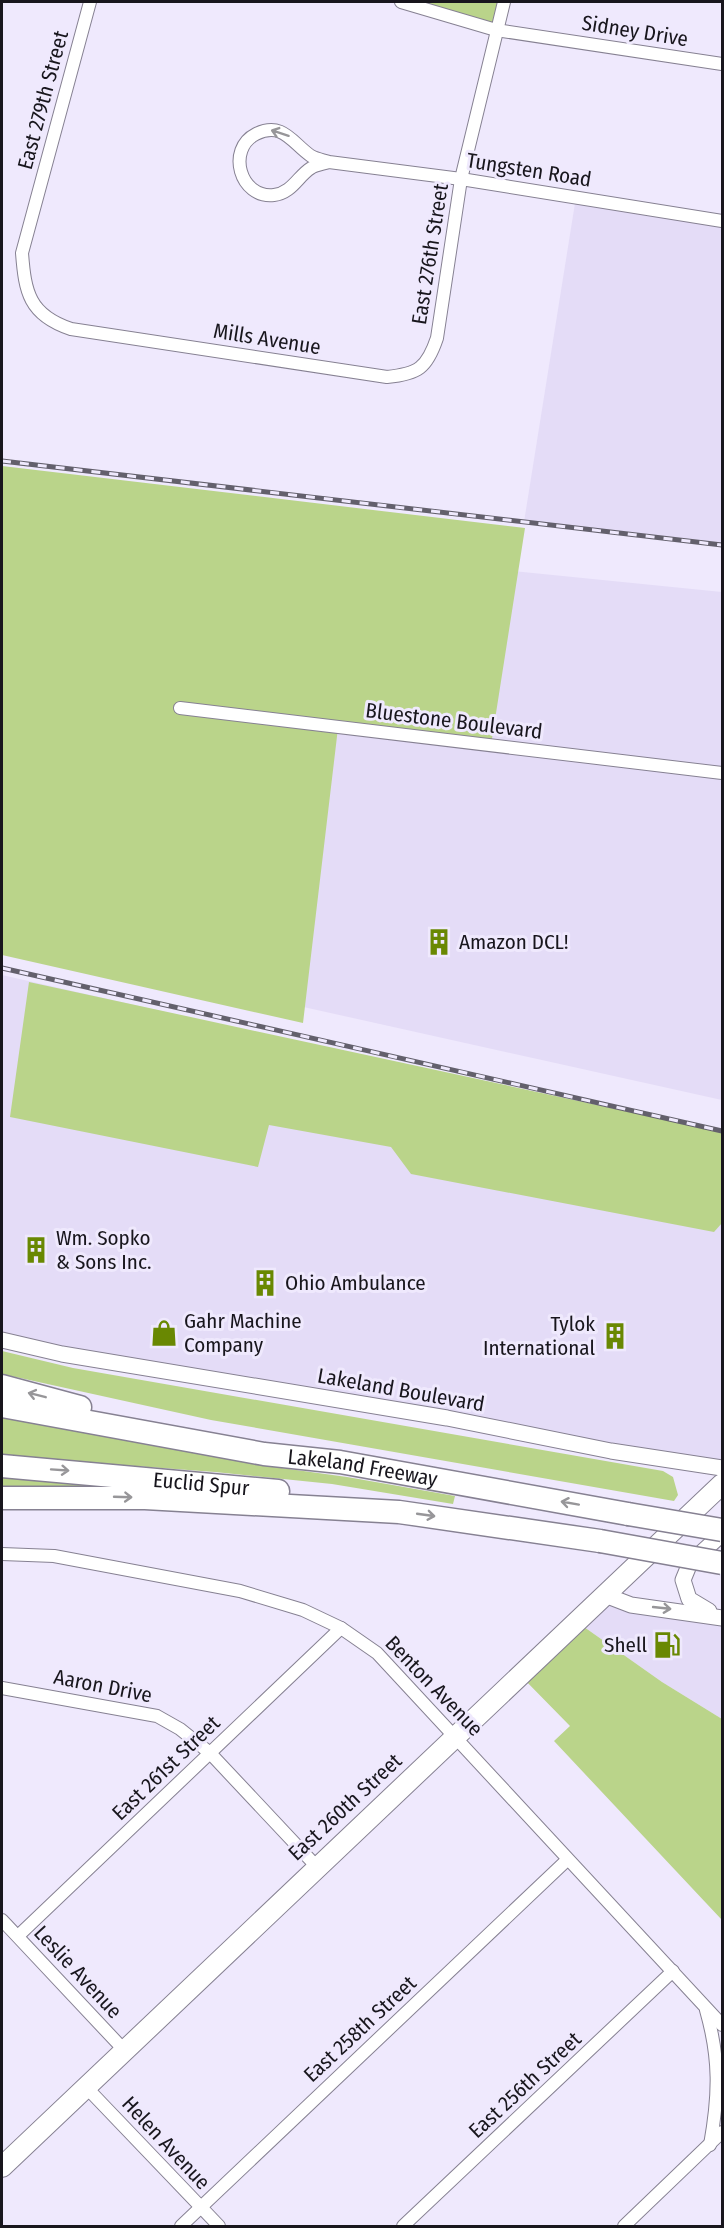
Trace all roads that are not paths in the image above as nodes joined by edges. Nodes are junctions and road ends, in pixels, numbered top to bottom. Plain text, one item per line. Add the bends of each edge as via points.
1 (90, 2) edge
2 (401, 2) edge
3 (504, 2) edge
4 (496, 30) junction
5 (723, 64) edge
6 (329, 162) junction
7 (461, 178) junction
8 (723, 220) edge
9 (71, 329) joint
10 (437, 338) joint
11 (180, 708) dead end
12 (723, 773) edge
13 (2, 1340) edge
14 (2, 1386) edge
15 (2, 1406) edge
16 (340, 1462) junction
17 (2, 1466) edge
18 (723, 1468) edge
19 (723, 1484) edge
20 (2, 1497) edge
21 (399, 1512) junction
22 (723, 1532) edge
23 (2, 1554) edge
24 (723, 1563) edge
25 (605, 1595) junction
26 (722, 1618) edge
27 (341, 1628) junction
28 (2, 1688) edge
29 (456, 1736) junction
30 (210, 1753) junction
31 (567, 1860) junction
32 (317, 1867) junction
33 (2, 1920) edge
34 (18, 1936) junction
35 (673, 1971) junction
36 (706, 2008) junction
37 (723, 2025) edge
38 (124, 2051) junction
39 (86, 2087) junction
40 (723, 2132) edge
41 (710, 2145) junction
42 (2, 2167) edge
43 (200, 2207) junction
44 (181, 2226) edge
45 (219, 2226) edge
46 (403, 2226) edge
47 (624, 2226) edge

1 - 9 street, East 279th Street via 22,253 25,289 36,308
2 - 4 street, Sidney Drive
3 - 4 street, East 276th Street
4 - 5 street, Sidney Drive
4 - 7 street, East 276th Street
6 -> 6 street, Tungsten Road via 313,157 295,140 274,129 253,136 240,153 239,166 251,189 274,195 286,191 311,168
6 - 7 street, Tungsten Road
7 - 8 street, Tungsten Road
7 - 10 street, East 276th Street
9 - 10 street, Mills Avenue via 387,377 409,375 430,361
11 - 12 street, Bluestone Boulevard
13 - 18 street, Lakeland Boulevard via 62,1354
16 -> 14 highway
15 - 16 highway, Lakeland Freeway via 264,1454
22 -> 16 highway, Lakeland Freeway, bridge
17 -> 21 highway, Euclid Spur via 299,1493
19 - 25 main road, East 260th Street
20 -> 21 highway, Lakeland Freeway via 155,1498
21 -> 24 highway, Lakeland Freeway, bridge
22 - 26 street via 690,1563 683,1580 689,1599
23 - 27 street, Benton Avenue via 54,1556 240,1591 303,1610
25 -> 26 street via 631,1605
25 - 29 main road, East 260th Street
27 - 29 street, Benton Avenue via 377,1653
27 - 30 street, East 261st Street
28 - 30 street, Aaron Drive via 157,1716
29 - 31 street, Benton Avenue
29 - 32 main road, East 260th Street
30 - 32 street, Aaron Drive
30 - 34 street, East 261st Street
31 - 35 street, Benton Avenue
31 - 43 street, East 258th Street
32 - 38 main road, East 260th Street
33 - 34 street, Leslie Avenue
34 - 38 street, Leslie Avenue
35 - 36 street, Benton Avenue
35 - 46 street, East 256th Street
36 - 37 street, Benton Avenue
36 - 41 street, Benton Avenue via 716,2044 717,2085
38 - 39 main road, East 260th Street
39 - 42 main road, East 260th Street
39 - 43 street, Helen Avenue
40 - 41 street
41 - 47 street
43 - 44 street, East 258th Street
43 - 45 street, Helen Avenue

